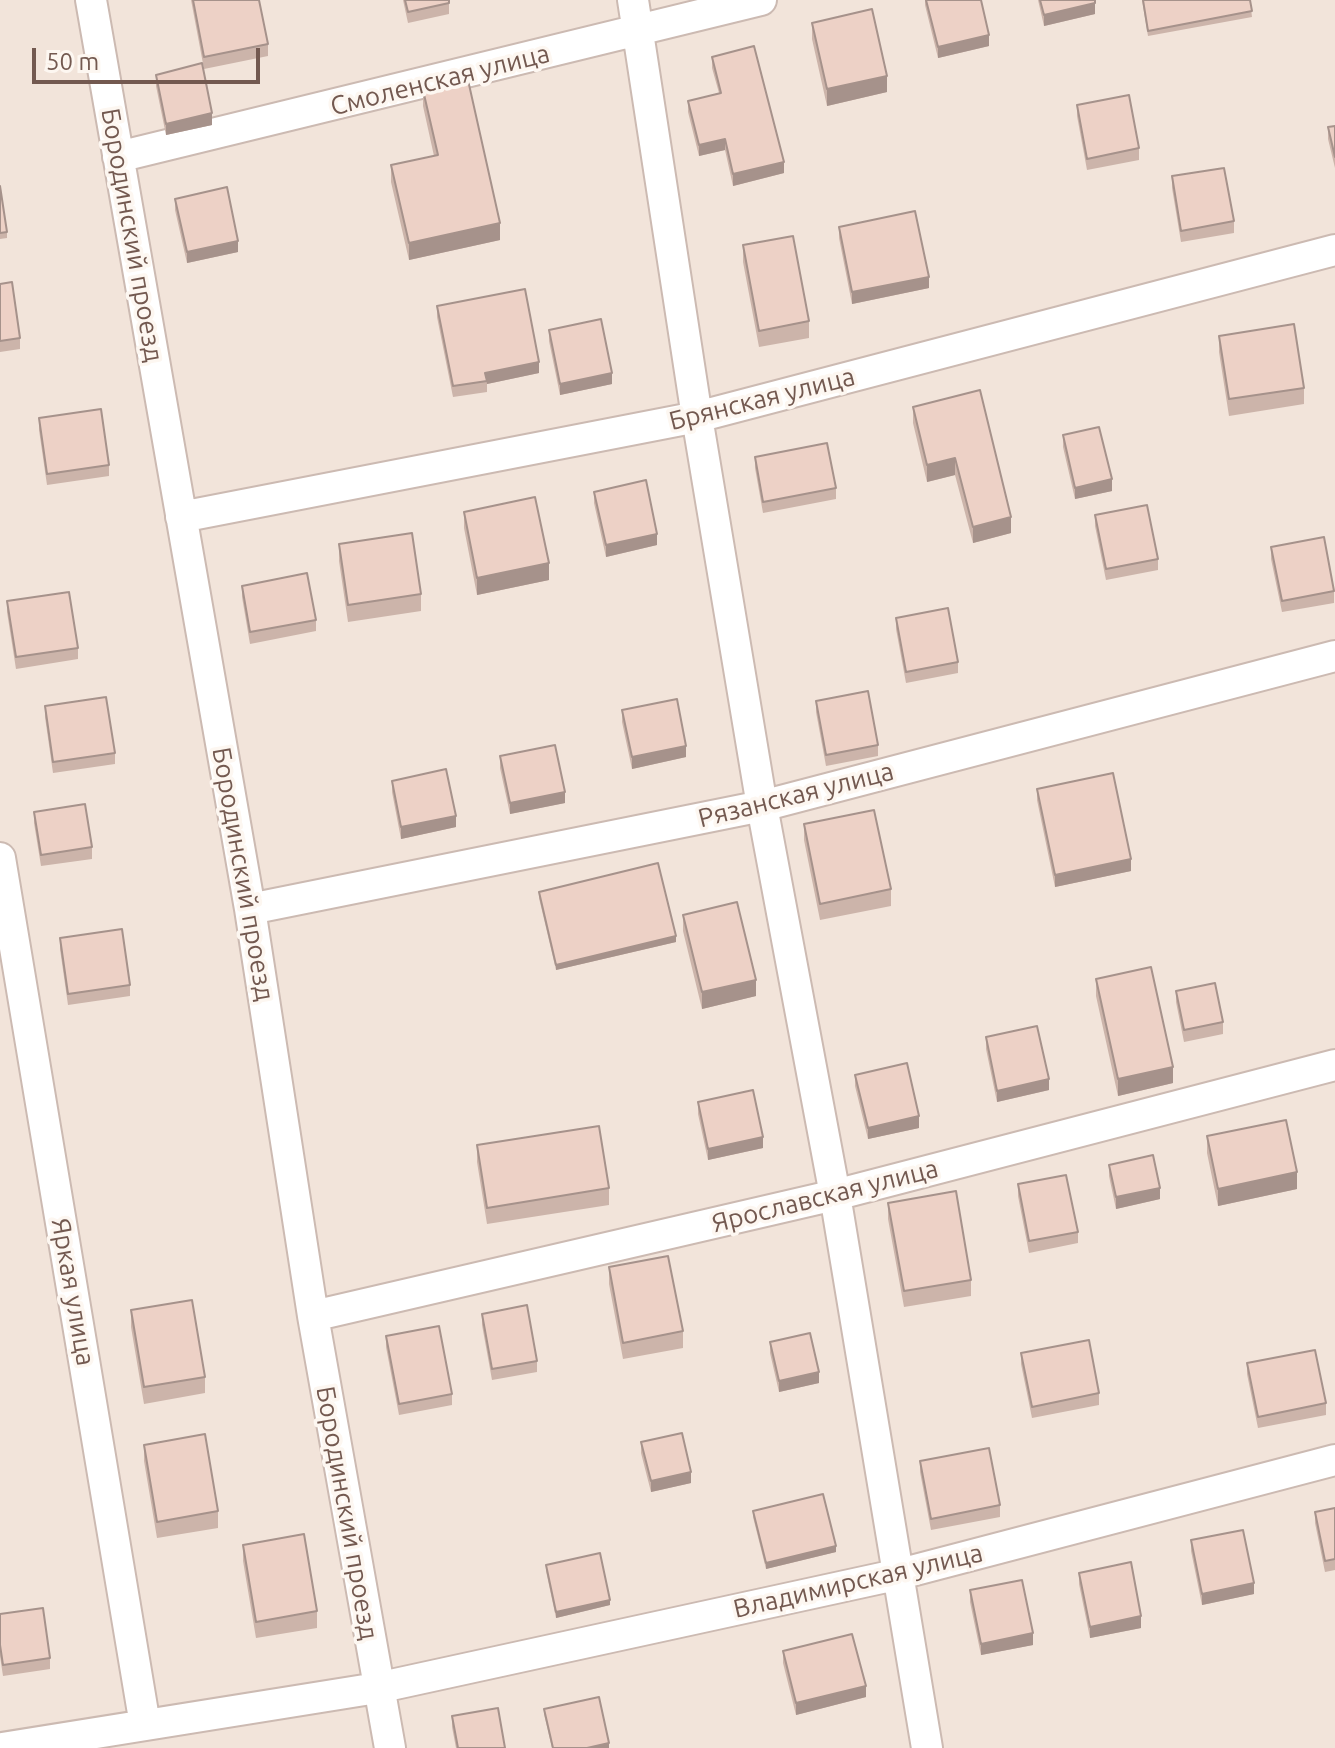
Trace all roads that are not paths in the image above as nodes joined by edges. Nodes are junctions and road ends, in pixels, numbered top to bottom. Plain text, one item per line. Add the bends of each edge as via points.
1 (91, 0) edge
2 (633, 0) edge
3 (761, 0) edge
4 (637, 32) junction
5 (118, 157) junction
6 (1335, 250) edge
7 (697, 417) junction
8 (181, 517) junction
9 (1335, 656) edge
10 (762, 806) junction
11 (0, 858) edge
12 (250, 909) junction
13 (1335, 1065) edge
14 (835, 1195) junction
15 (313, 1316) junction
16 (1335, 1460) edge
17 (900, 1574) junction
18 (377, 1688) junction
19 (145, 1725) junction
20 (2, 1748) edge
21 (390, 1748) edge
22 (927, 1748) edge

1 - 5 street, Бородинский проезд
2 - 4 street
3 - 4 street, Смоленская улица
4 - 5 street, Смоленская улица
4 - 7 street
5 - 8 street, Бородинский проезд
6 - 7 street, Брянская улица
7 - 8 street, Брянская улица
7 - 10 street
8 - 12 street, Бородинский проезд
9 - 10 street, Рязанская улица
10 - 12 street, Рязанская улица
10 - 14 street
11 - 19 street, Яркая улица
12 - 15 street, Бородинский проезд
13 - 14 street, Ярославская улица
14 - 15 street, Ярославская улица
14 - 17 street
15 - 18 street, Бородинский проезд
16 - 17 street, Владимирская улица
17 - 18 street, Владимирская улица
17 - 22 street
18 - 19 street, Владимирская улица
18 - 21 street, Бородинский проезд
19 - 20 street, Владимирская улица

